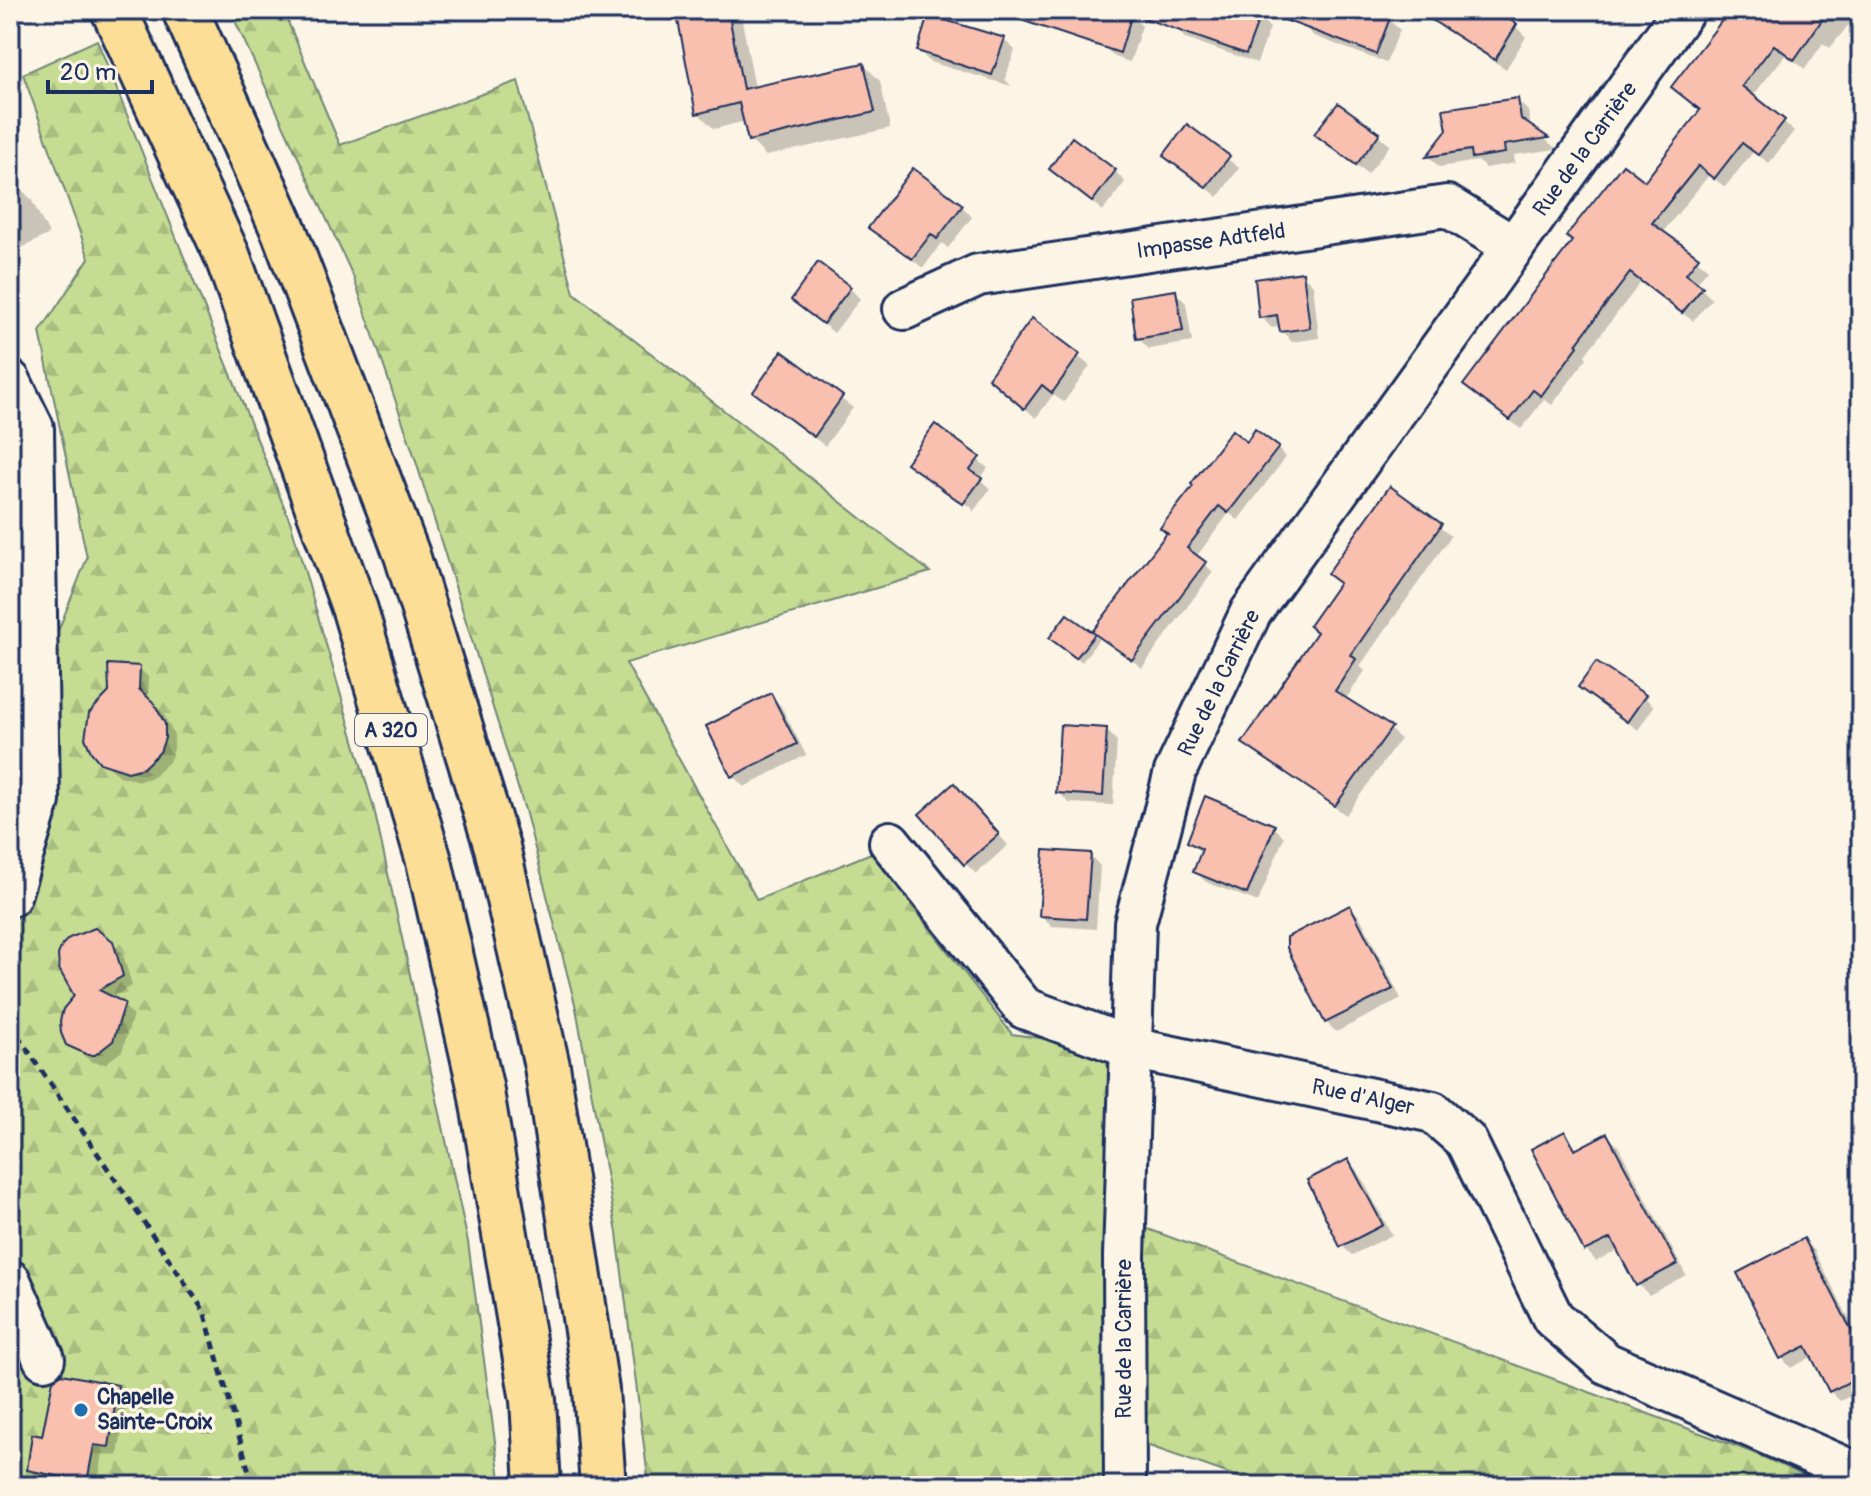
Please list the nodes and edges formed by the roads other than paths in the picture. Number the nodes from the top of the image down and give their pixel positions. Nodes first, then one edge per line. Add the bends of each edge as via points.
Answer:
1 (114, 10) edge
2 (185, 10) edge
3 (1684, 10) edge
4 (1514, 247) junction
5 (904, 309) dead end
6 (10, 381) edge
7 (890, 842) dead end
8 (10, 896) edge
9 (1131, 1048) junction
10 (10, 1281) edge
11 (44, 1359) dead end
12 (1861, 1475) edge
13 (538, 1486) edge
14 (603, 1486) edge
15 (1125, 1486) edge

1 - 13 highway, A 320 via 227,255 355,610 429,861 483,1101 533,1400
2 - 14 highway, A 320 via 284,231 407,555 497,847 547,1066 596,1390
3 - 4 street, Rue de la Carrière
4 - 5 street, Impasse Adtfeld via 1447,206 978,275
4 - 9 street, Rue de la Carrière via 1251,612 1175,772 1135,923
6 - 8 street via 33,428 39,801
7 - 9 street, Rue d'Alger via 1024,1008
9 - 12 street, Rue d'Alger via 1433,1112 1466,1141 1553,1318 1606,1363
9 - 15 street, Rue de la Carrière via 1124,1256
10 - 11 street

